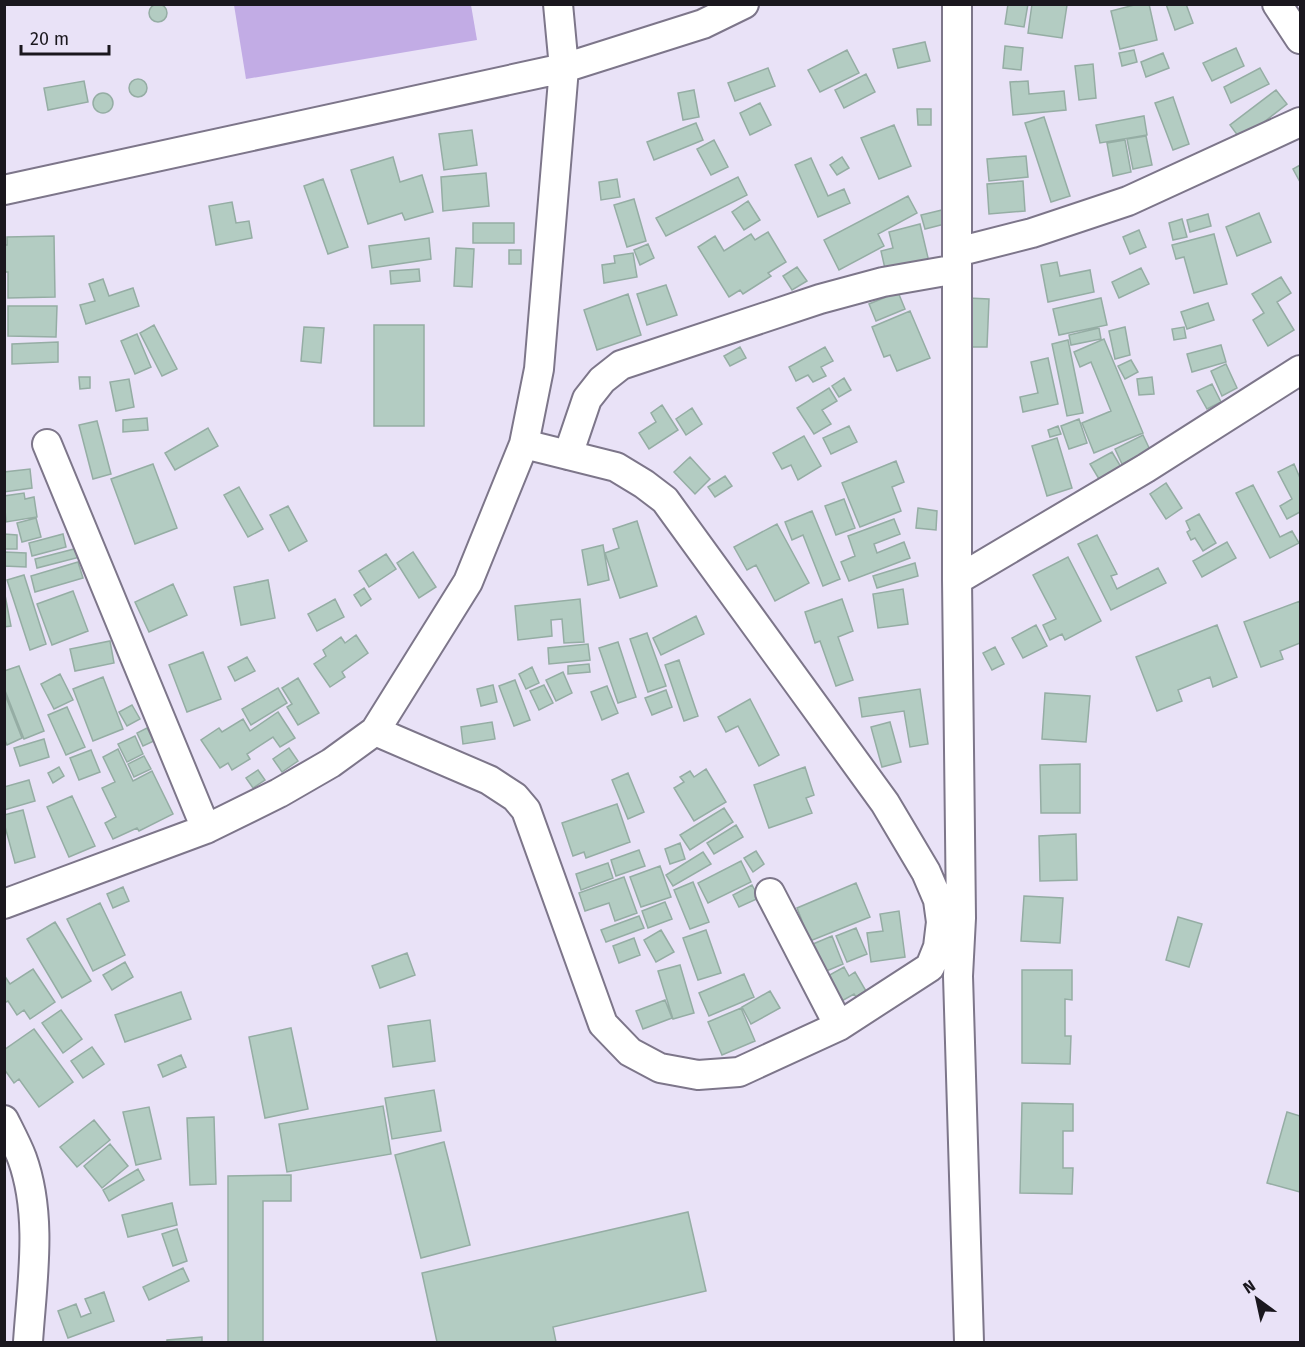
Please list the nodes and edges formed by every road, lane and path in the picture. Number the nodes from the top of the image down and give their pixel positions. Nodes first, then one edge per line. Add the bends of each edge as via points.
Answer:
1 (558, 4) edge
2 (744, 4) edge
3 (957, 4) edge
4 (1277, 4) edge
5 (1300, 39) edge
6 (564, 68) junction
7 (1300, 122) edge
8 (4, 190) edge
9 (957, 260) junction
10 (1300, 370) edge
11 (47, 444) dead end
12 (524, 444) junction
13 (568, 455) junction
14 (957, 580) junction
15 (375, 731) junction
16 (206, 829) junction
17 (770, 893) dead end
18 (4, 904) edge
19 (839, 1026) junction
20 (4, 1119) edge
21 (28, 1342) edge
22 (969, 1342) edge

1 - 6 street
2 - 6 street via 703,24
3 - 9 street
4 - 5 street
6 - 8 street
6 - 12 street via 538,369
7 - 9 street via 1128,201
9 - 13 street via 820,299 621,365 587,399
9 - 14 street
10 - 14 street via 1146,468
11 - 16 street
12 - 13 street
12 - 15 street via 468,582
13 - 19 street via 616,467 665,500 885,802 926,872 942,922 930,967
14 - 22 street via 958,976
15 - 16 street via 331,763
15 - 19 street via 489,780 515,797 526,810 603,1024 630,1052 660,1068 689,1074 739,1072
16 - 18 street
17 - 19 street
20 - 21 street via 22,1158 32,1200 35,1243

